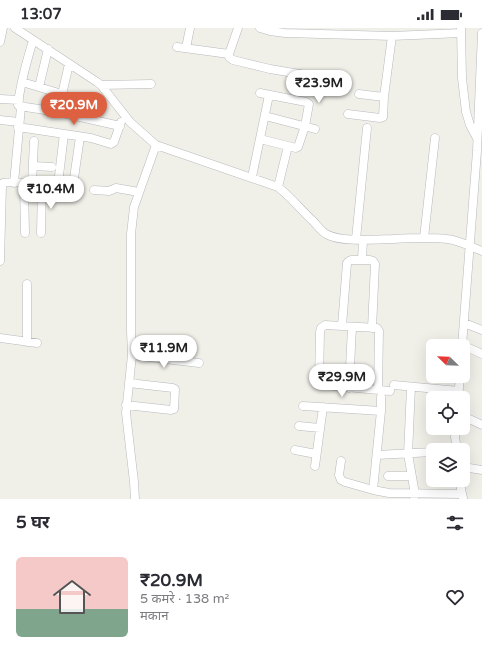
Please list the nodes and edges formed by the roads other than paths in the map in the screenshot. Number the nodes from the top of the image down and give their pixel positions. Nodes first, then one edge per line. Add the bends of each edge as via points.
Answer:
1 (3, 28) edge
2 (15, 28) edge
3 (190, 28) edge
4 (238, 28) edge
5 (262, 28) edge
6 (285, 30) edge
7 (321, 31) edge
8 (366, 31) edge
9 (461, 31) edge
10 (382, 32) edge
11 (413, 32) edge
12 (482, 33) edge
13 (392, 36) junction
14 (33, 40) junction
15 (0, 42) edge
16 (177, 47) dead end
17 (186, 48) junction
18 (48, 49) junction
19 (230, 54) junction
20 (69, 64) junction
21 (341, 81) dead end
22 (22, 82) junction
23 (150, 84) dead end
24 (101, 85) junction
25 (39, 87) junction
26 (260, 93) dead end
27 (62, 94) junction
28 (359, 94) dead end
29 (270, 95) junction
30 (384, 97) junction
31 (0, 99) edge
32 (20, 104) junction
33 (58, 112) junction
34 (348, 114) dead end
35 (124, 115) junction
36 (265, 116) junction
37 (0, 120) edge
38 (19, 124) junction
39 (120, 126) junction
40 (305, 126) junction
41 (367, 128) dead end
42 (315, 129) dead end
43 (64, 134) junction
44 (80, 137) junction
45 (435, 138) dead end
46 (260, 139) junction
47 (477, 139) junction
48 (34, 141) dead end
49 (156, 145) junction
50 (288, 146) junction
51 (479, 157) edge
52 (33, 166) junction
53 (52, 167) dead end
54 (252, 177) junction
55 (14, 183) junction
56 (28, 184) junction
57 (58, 184) dead end
58 (73, 185) dead end
59 (278, 187) junction
60 (94, 190) dead end
61 (139, 192) junction
62 (25, 232) dead end
63 (40, 233) dead end
64 (424, 238) junction
65 (359, 239) junction
66 (470, 246) junction
67 (0, 250) edge
68 (482, 251) edge
69 (362, 260) junction
70 (0, 261) edge
71 (27, 284) dead end
72 (464, 323) junction
73 (342, 326) junction
74 (352, 327) junction
75 (372, 328) junction
76 (482, 330) edge
77 (0, 338) edge
78 (463, 339) edge
79 (27, 342) junction
80 (37, 343) dead end
81 (470, 349) edge
82 (482, 354) edge
83 (132, 355) junction
84 (199, 363) dead end
85 (129, 383) junction
86 (410, 387) junction
87 (349, 388) junction
88 (434, 391) edge
89 (379, 393) junction
90 (126, 405) junction
91 (303, 406) dead end
92 (323, 407) junction
93 (381, 411) junction
94 (470, 419) edge
95 (482, 424) edge
96 (299, 426) dead end
97 (320, 428) junction
98 (295, 450) dead end
99 (426, 453) edge
100 (316, 454) junction
101 (408, 454) junction
102 (377, 456) junction
103 (341, 461) dead end
104 (315, 466) dead end
105 (470, 468) edge
106 (482, 470) edge
107 (388, 476) dead end
108 (412, 476) junction
109 (461, 487) edge
110 (373, 490) junction
111 (399, 496) edge
112 (415, 496) edge
113 (427, 496) edge
114 (463, 497) edge
115 (135, 499) edge

1 - 15 street
2 - 14 street
3 - 17 street
4 - 19 street
5 - 6 street via 270,31
6 - 7 street
7 - 8 street
8 - 10 street
9 - 11 street
9 - 47 street via 466,112
10 - 13 street
11 - 13 street
12 - 47 street
13 - 30 street
14 - 18 street
14 - 22 street
16 - 17 street
17 - 19 street
18 - 20 street
18 - 25 street
19 - 21 street via 233,60
20 - 24 street
20 - 27 street
22 - 25 street
22 - 32 street
23 - 24 street
24 - 35 street
25 - 27 street
26 - 29 street
27 - 33 street
28 - 30 street
29 - 36 street
29 - 40 street via 308,103
30 - 34 street via 382,118
31 - 32 street
32 - 33 street
32 - 38 street
33 - 39 street
35 - 39 street
35 - 49 street
36 - 40 street
36 - 46 street
37 - 38 street
38 - 43 street
38 - 55 street
39 - 44 street via 111,144
40 - 42 street
40 - 50 street via 298,147
41 - 65 street
43 - 44 street
43 - 57 street
44 - 58 street
45 - 64 street
46 - 50 street
46 - 54 street
47 - 51 street
48 - 52 street
49 - 54 street
49 - 61 street
50 - 59 street
51 - 66 street
52 - 53 street
52 - 56 street
54 - 59 street
55 - 56 street
55 - 67 street via 4,182 2,186
56 - 62 street
56 - 63 street via 42,186
59 - 65 street via 324,232 336,237
60 - 61 street via 109,191 116,188
61 - 83 street via 134,207 131,234
64 - 65 street
64 - 66 street via 448,239
65 - 69 street
66 - 68 street
66 - 72 street
67 - 70 street
69 - 73 street via 347,263
69 - 75 street via 373,261 375,264
71 - 79 street
72 - 76 street
72 - 78 street
73 - 74 street
73 - 87 street via 325,325 321,328 319,381 322,385
74 - 75 street
74 - 87 street
75 - 89 street via 380,331
77 - 79 street
79 - 80 street
81 - 82 street
83 - 84 street
83 - 85 street
85 - 90 street
85 - 90 street via 175,389 174,408 171,410
86 - 88 street
86 - 89 street via 392,388
86 - 101 street
87 - 89 street
89 - 93 street
90 - 115 street
91 - 92 street
92 - 93 street
92 - 97 street
93 - 102 street
94 - 95 street
96 - 97 street
97 - 100 street
98 - 100 street
99 - 101 street
100 - 104 street
101 - 102 street
101 - 108 street
102 - 110 street
103 - 110 street via 341,480
105 - 106 street
107 - 108 street
108 - 112 street
109 - 114 street
110 - 111 street
111 - 112 street
112 - 113 street
113 - 114 street

